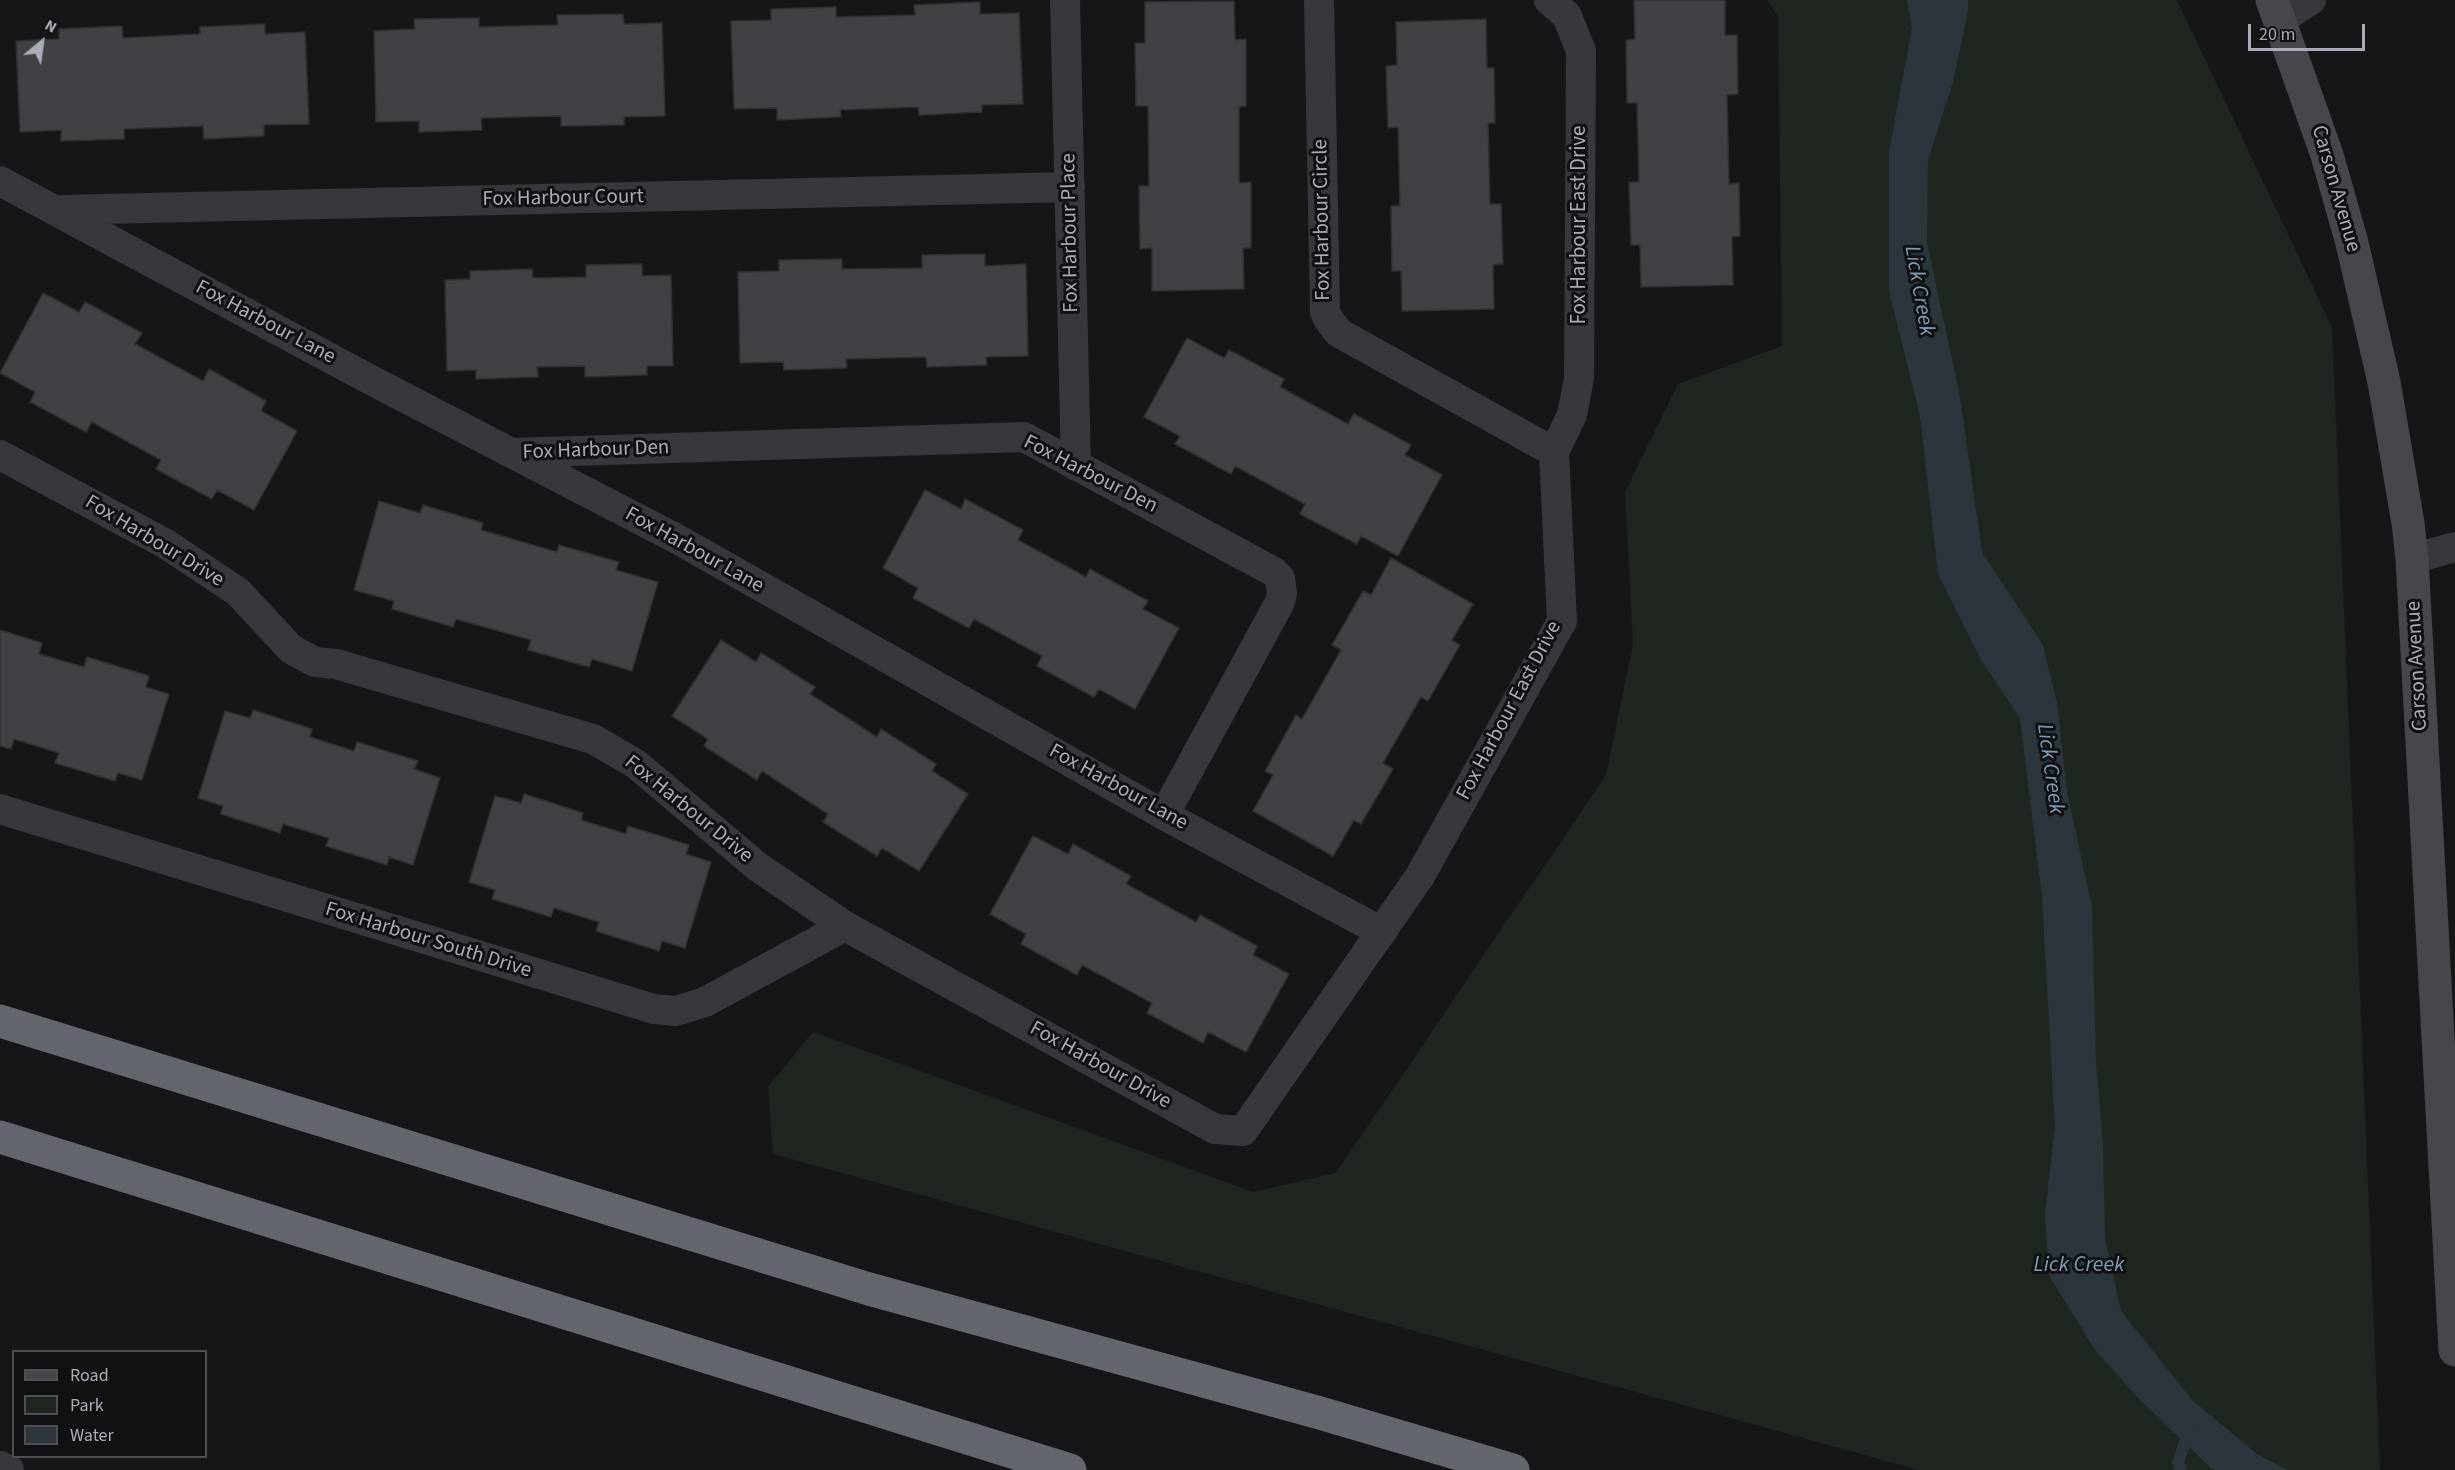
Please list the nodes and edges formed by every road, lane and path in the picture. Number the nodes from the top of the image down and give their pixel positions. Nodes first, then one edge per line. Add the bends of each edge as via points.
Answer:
1 (1065, 0) edge
2 (1319, 0) edge
3 (2311, 0) edge
4 (1558, 8) edge
5 (2276, 10) edge
6 (0, 181) edge
7 (1070, 187) junction
8 (56, 211) junction
9 (1554, 452) junction
10 (509, 453) junction
11 (0, 454) edge
12 (1076, 466) junction
13 (2455, 547) edge
14 (2412, 559) junction
15 (0, 809) edge
16 (1164, 814) junction
17 (845, 926) junction
18 (1382, 932) junction
19 (0, 1021) edge
20 (1243, 1131) joint
21 (0, 1137) edge
22 (2455, 1350) edge
23 (0, 1466) edge
24 (9, 1470) edge
25 (1070, 1470) edge
26 (1513, 1470) edge

1 - 7 street, Fox Harbour Place
2 - 9 street, Fox Harbour Circle via 1325,312 1329,320 1339,333
3 - 5 street
4 - 9 street, Fox Harbour East Drive via 1581,51 1580,362 1572,415
5 - 14 main road, Carson Avenue via 2327,155 2352,243 2384,382
6 - 8 street, Fox Harbour Lane
7 - 8 street, Fox Harbour Court
7 - 12 street, Fox Harbour Place
8 - 10 street, Fox Harbour Lane
9 - 18 street, Fox Harbour East Drive via 1562,621 1420,876
10 - 12 street, Fox Harbour Den via 1024,437
10 - 16 street, Fox Harbour Lane via 679,540
11 - 17 street, Fox Harbour Drive via 166,544 238,592 291,649 315,662 336,664 593,739 636,764 758,867
12 - 16 street, Fox Harbour Den via 1280,578 1280,602
13 - 14 street
14 - 22 main road, Carson Avenue
15 - 17 street, Fox Harbour South Drive via 654,1009 676,1011 705,1002
16 - 18 street, Fox Harbour Lane
17 - 20 street, Fox Harbour Drive via 1215,1129
18 - 20 street, Fox Harbour East Drive
19 - 26 highway via 869,1289
21 - 25 highway
23 - 24 street

